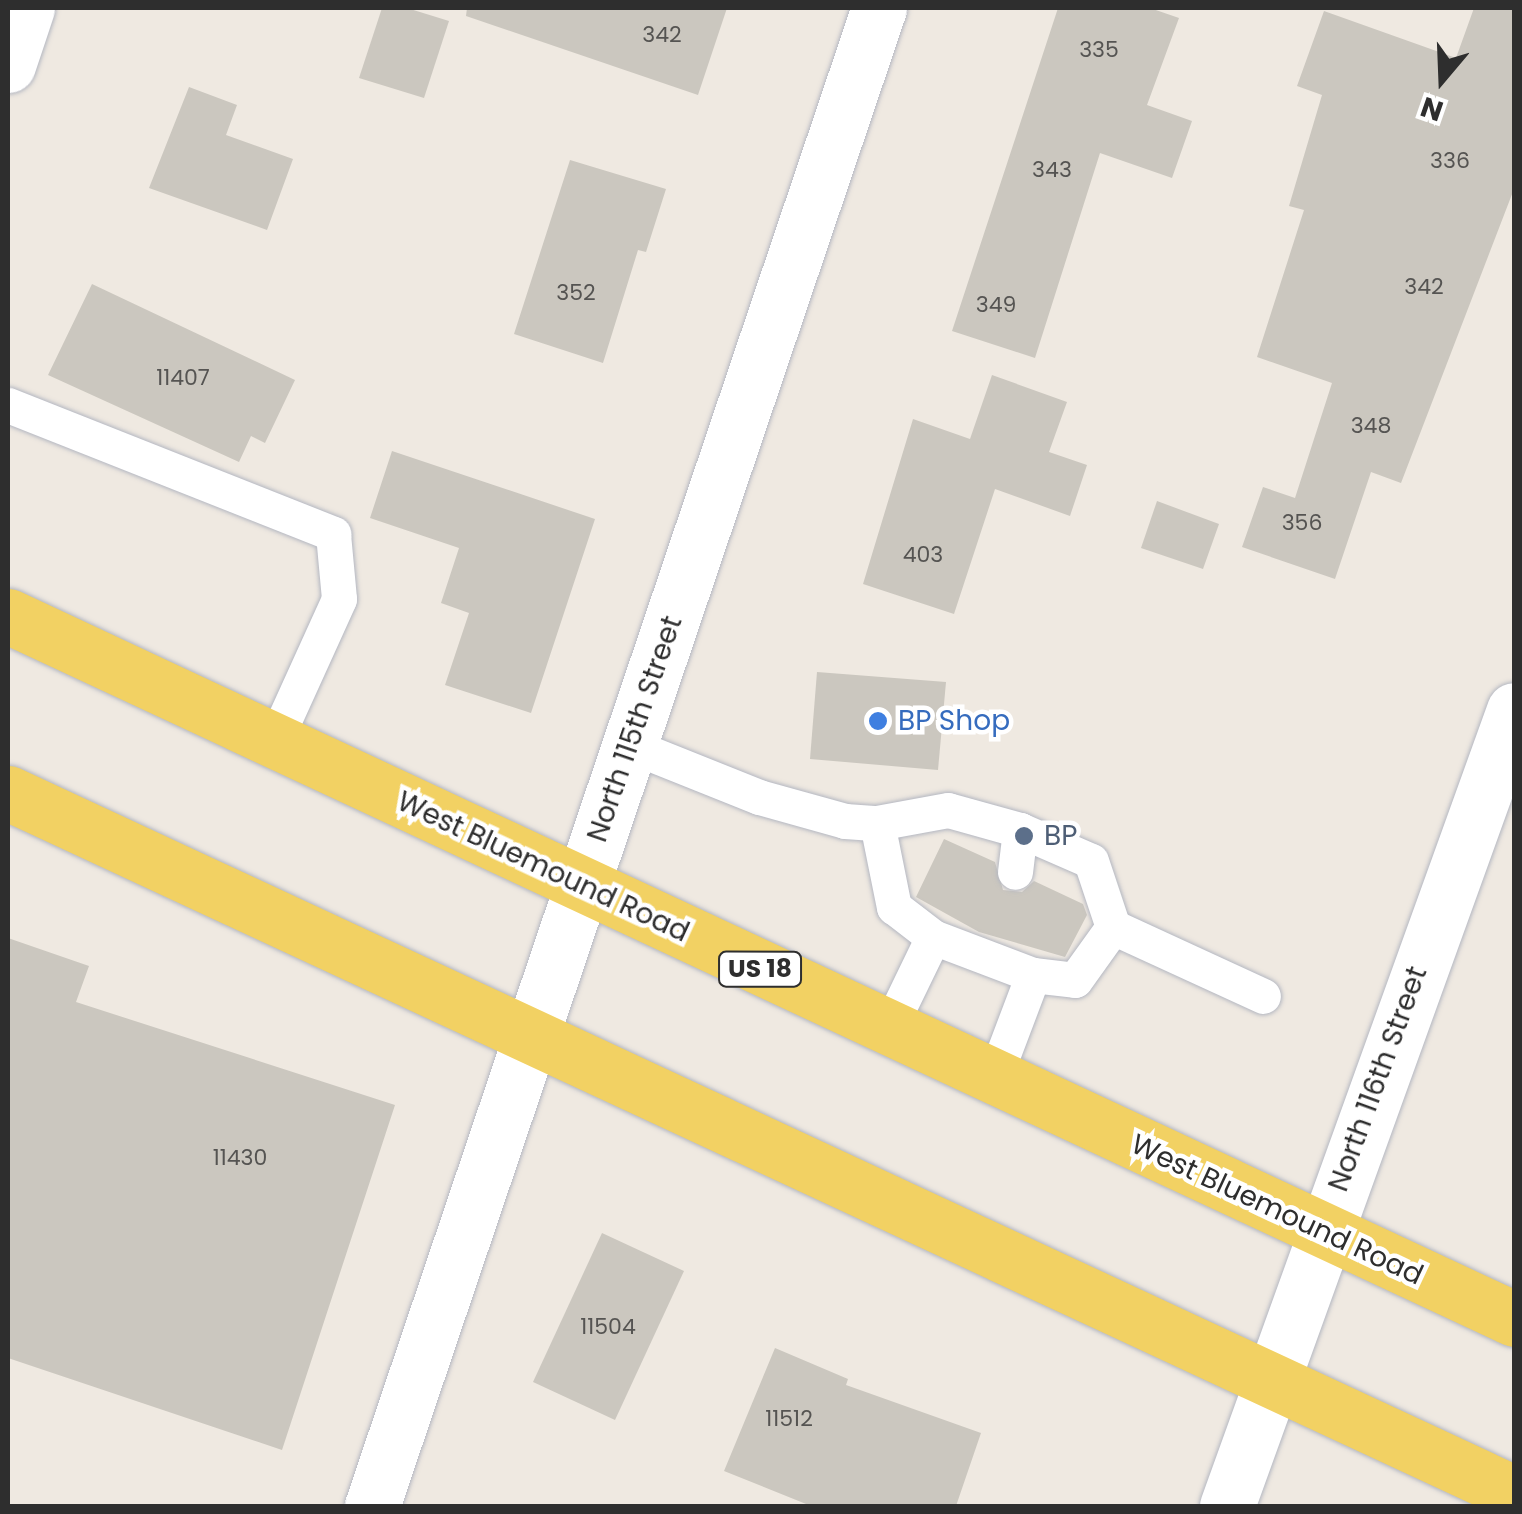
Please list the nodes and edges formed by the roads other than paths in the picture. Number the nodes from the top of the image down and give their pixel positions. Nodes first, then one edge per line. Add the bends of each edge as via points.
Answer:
1 (27, 8) edge
2 (879, 8) edge
3 (8, 65) edge
4 (8, 405) edge
5 (8, 616) edge
6 (274, 742) junction
7 (629, 745) junction
8 (1506, 762) edge
9 (8, 793) edge
10 (877, 824) junction
11 (1020, 830) junction
12 (1015, 872) dead end
13 (582, 885) junction
14 (1113, 927) junction
15 (933, 937) junction
16 (1014, 961) junction
17 (1263, 996) dead end
18 (888, 1030) junction
19 (528, 1034) junction
20 (994, 1078) junction
21 (1321, 1232) junction
22 (1514, 1319) edge
23 (1270, 1380) junction
24 (1514, 1494) edge
25 (372, 1506) edge
26 (1227, 1506) edge

1 - 3 street
2 - 7 street, North 115th Street
4 - 6 lane via 333,534 339,599
5 - 6 main road, West Bluemound Road / US 18
6 - 13 main road, West Bluemound Road / US 18
7 - 10 lane via 759,797
7 - 13 street, North 115th Street
8 - 21 street, North 116th Street
9 - 19 main road
10 - 11 lane via 948,810
10 - 15 lane via 894,907
11 - 12 lane
11 - 14 lane via 1091,862
13 - 18 main road, West Bluemound Road / US 18
13 - 19 street, North 115th Street
14 - 16 lane via 1075,980
14 - 17 lane
15 - 16 lane
15 - 18 lane
16 - 20 lane
18 - 20 main road, West Bluemound Road / US 18
19 - 23 main road
19 - 25 street, North 115th Street
20 - 21 main road, West Bluemound Road / US 18
21 - 22 main road, West Bluemound Road / US 18
21 - 23 street, North 116th Street
23 - 24 main road
23 - 26 street, North 116th Street

